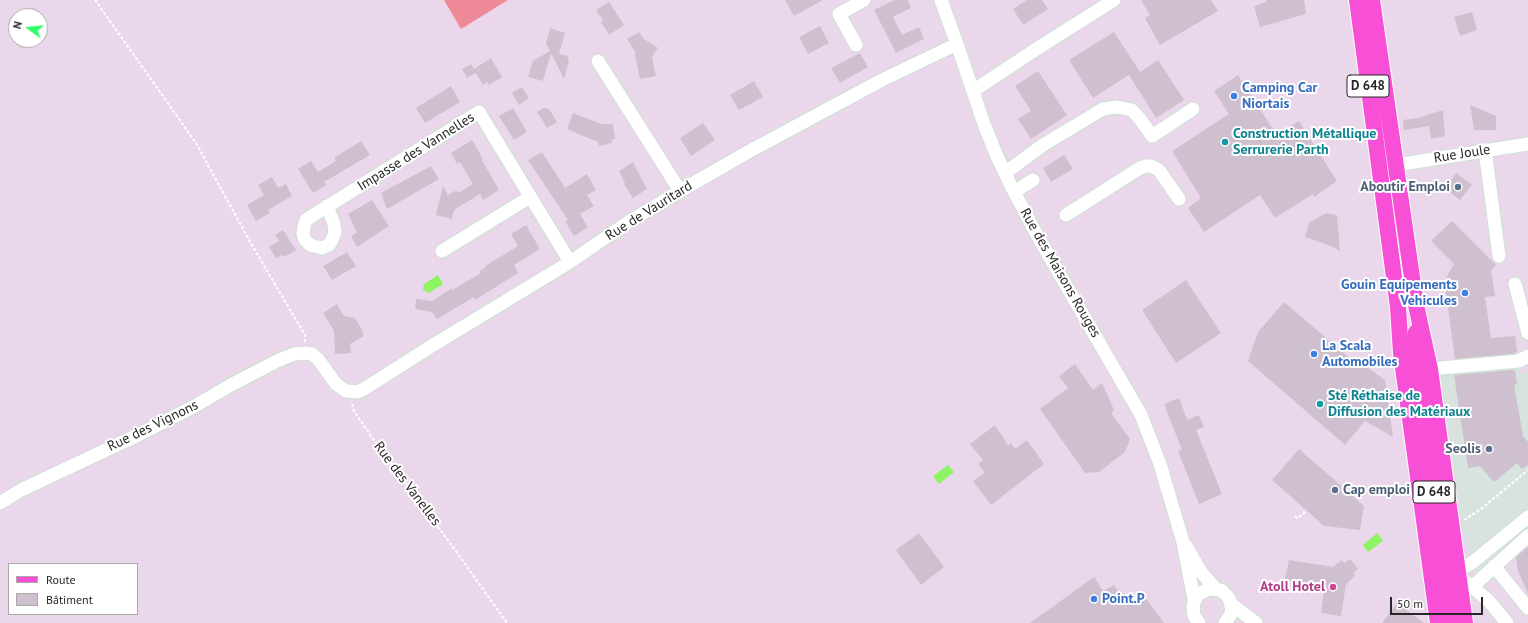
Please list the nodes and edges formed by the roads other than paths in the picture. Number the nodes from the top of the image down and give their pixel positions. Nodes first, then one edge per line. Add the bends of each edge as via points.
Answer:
1 (864, 0) edge
2 (941, 0) edge
3 (1114, 0) edge
4 (1360, 0) edge
5 (957, 44) junction
6 (856, 45) dead end
7 (598, 61) dead end
8 (973, 91) junction
9 (1193, 109) dead end
10 (1528, 144) edge
11 (1485, 150) junction
12 (1396, 164) junction
13 (1005, 173) junction
14 (1033, 180) dead end
15 (680, 191) junction
16 (1014, 192) junction
17 (530, 197) junction
18 (1179, 199) dead end
19 (327, 206) dead end
20 (1066, 215) dead end
21 (442, 251) dead end
22 (1499, 256) dead end
23 (570, 262) junction
24 (1515, 284) dead end
25 (1416, 305) junction
26 (1398, 307) junction
27 (1528, 333) edge
28 (306, 353) joint
29 (1528, 356) edge
30 (1415, 361) junction
31 (1430, 369) junction
32 (0, 503) edge
33 (1528, 517) edge
34 (1528, 536) edge
35 (1183, 542) junction
36 (1494, 566) junction
37 (1464, 578) junction
38 (1216, 589) junction
39 (1194, 599) junction
40 (1231, 604) junction
41 (1528, 608) edge
42 (1198, 622) edge
43 (1225, 623) edge
44 (1256, 623) edge
45 (1438, 623) edge
46 (1452, 623) edge
47 (1465, 623) edge
48 (1507, 623) edge

1 - 6 street via 839,14
2 - 5 street, Rue des Maisons Rouges
3 - 8 street
4 - 12 main road, D 648
4 - 26 main road, D 648
5 - 8 street, Rue des Maisons Rouges
5 - 15 street, Rue de Vauritard via 882,80
7 - 15 street
8 - 13 street, Rue des Maisons Rouges
9 - 13 street via 1152,136 1132,110 1117,107 1103,109 1043,145
10 - 11 street, Rue Joule
11 - 12 street, Rue Joule
11 - 22 street
12 - 25 main road, D 648
13 - 16 street, Rue des Maisons Rouges
14 - 16 street
15 - 23 street, Rue de Vauritard
16 - 35 street, Rue des Maisons Rouges via 1140,415 1160,464
17 - 19 street, Impasse des Vannelles via 479,112
17 - 21 street
17 - 23 street, Impasse des Vannelles
18 - 20 street via 1159,170 1146,166
23 - 28 street, Rue de Vauritard via 364,389 350,392 341,389 318,358
24 - 27 street
25 - 30 main road, D 648
25 - 31 main road
26 - 30 main road, D 648
26 - 45 main road via 1401,353
28 - 32 street, Rue des Vignons via 294,354 277,361 195,406 20,490
29 - 31 street via 1520,361
30 - 46 main road, D 648
31 - 37 main road via 1452,522
33 - 37 street via 1473,562
34 - 36 street
35 - 38 street, Rue des Maisons Rouges via 1201,572
35 - 39 street, Rue des Maisons Rouges
36 - 37 street
36 - 41 street
37 - 47 main road
37 - 48 street via 1488,600
38 - 39 street via 1203,590
38 - 40 street, Rue des Maisons Rouges via 1226,594
39 - 42 street, Rue des Maisons Rouges via 1192,611
40 - 43 street via 1230,616
40 - 44 street

